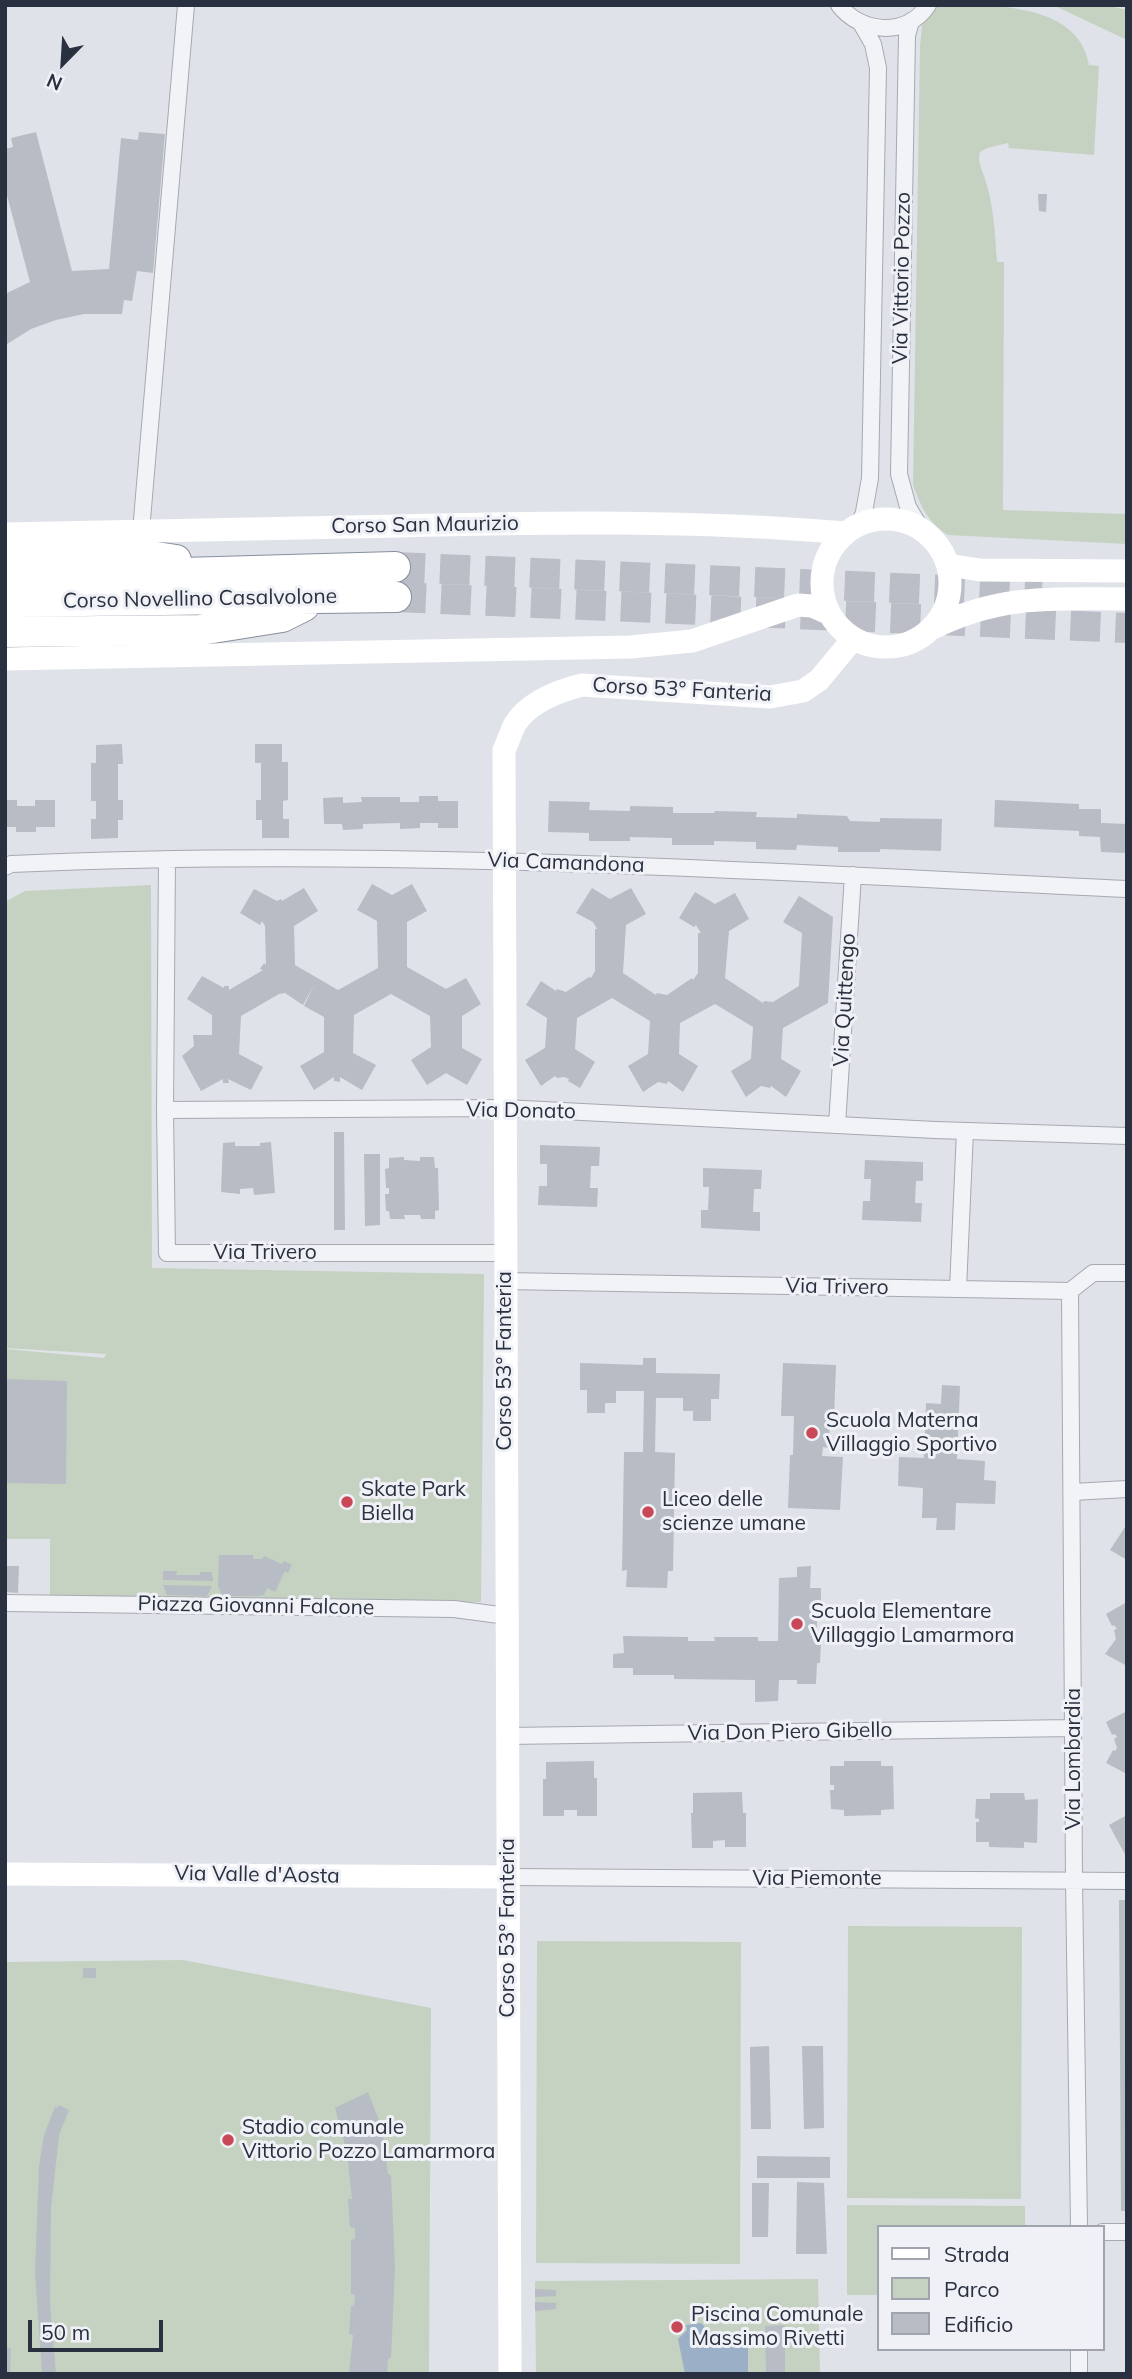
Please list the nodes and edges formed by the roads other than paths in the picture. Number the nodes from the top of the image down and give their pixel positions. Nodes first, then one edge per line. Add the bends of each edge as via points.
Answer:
1 (186, 5) edge
2 (839, 5) edge
3 (928, 5) edge
4 (911, 21) junction
5 (862, 24) junction
6 (852, 529) junction
7 (921, 529) junction
8 (141, 531) junction
9 (5, 534) edge
10 (5, 556) edge
11 (948, 565) junction
12 (395, 567) tunnel mouth
13 (253, 572) junction
14 (1127, 572) edge
15 (5, 578) edge
16 (396, 597) tunnel mouth
17 (320, 598) junction
18 (1127, 599) edge
19 (5, 602) edge
20 (828, 612) junction
21 (933, 628) junction
22 (5, 632) edge
23 (853, 639) junction
24 (5, 659) edge
25 (167, 859) junction
26 (503, 861) junction
27 (5, 867) edge
28 (853, 875) junction
29 (1127, 889) edge
30 (504, 1108) junction
31 (166, 1110) junction
32 (837, 1125) junction
33 (965, 1131) junction
34 (1127, 1136) edge
35 (505, 1253) junction
36 (1127, 1273) edge
37 (505, 1281) junction
38 (958, 1289) junction
39 (1070, 1291) junction
40 (1127, 1489) edge
41 (1073, 1492) junction
42 (5, 1603) edge
43 (507, 1616) junction
44 (1074, 1728) junction
45 (507, 1736) junction
46 (5, 1874) edge
47 (508, 1877) junction
48 (1074, 1880) junction
49 (1127, 1881) edge
50 (1079, 2225) edge
51 (1104, 2232) edge
52 (1127, 2232) edge
53 (1079, 2351) edge
54 (510, 2374) edge
55 (1079, 2374) edge

1 - 8 street
2 - 5 street
3 - 4 street
4 - 5 street via 887,28
4 - 7 street, Via Vittorio Pozzo via 906,62 899,474 908,507
5 - 6 street, Via Vittorio Pozzo via 873,44 878,68 870,478
6 - 7 street via 891,519
6 - 8 street, Corso San Maurizio via 504,523
6 - 20 street via 833,546 825,562 822,596
7 - 11 street via 933,539
8 - 9 street, Corso San Maurizio
10 - 13 highway via 138,554
11 - 14 street via 981,570
11 - 21 street via 949,598
12 - 13 highway, Corso Novellino Casalvolone
13 - 15 highway, Corso Novellino Casalvolone
16 - 17 highway, Corso Novellino Casalvolone
17 - 19 highway, Corso Novellino Casalvolone
17 - 22 highway via 282,617 200,630
18 - 21 street via 1009,601 958,615
20 - 23 street via 838,628
20 - 24 street via 798,605 692,641 631,647
21 - 23 street via 904,646 869,646
23 - 26 street, Corso 53° Fanteria via 819,680 803,691 770,697 582,685 556,692 534,705 516,722 504,750
25 - 26 street, Via Camandona
25 - 27 street, Via Camandona
25 - 31 street
26 - 28 street, Via Camandona
26 - 30 street, Corso 53° Fanteria
28 - 29 street, Via Camandona
28 - 32 street, Via Quittengo
30 - 31 street, Via Donato
30 - 32 street, Via Donato
30 - 35 street, Corso 53° Fanteria
31 - 35 street, Via Trivero via 167,1253
32 - 33 street, Via Donato
33 - 34 street, Via Donato
33 - 38 street
35 - 37 street, Corso 53° Fanteria
36 - 39 street via 1093,1273
37 - 38 street, Via Trivero
37 - 43 street, Corso 53° Fanteria
38 - 39 street
39 - 41 street, Via Lombardia
40 - 41 street
41 - 44 street, Via Lombardia
42 - 43 street, Piazza Giovanni Falcone via 454,1609
43 - 45 street, Corso 53° Fanteria
44 - 45 street, Via Don Piero Gibello
44 - 48 street, Via Lombardia
45 - 47 street, Corso 53° Fanteria
46 - 47 street, Via Valle d'Aosta
47 - 48 street, Via Piemonte
47 - 54 street, Corso 53° Fanteria
48 - 49 street, Via Piemonte
48 - 50 street, Via Lombardia
51 - 52 street
53 - 55 street

